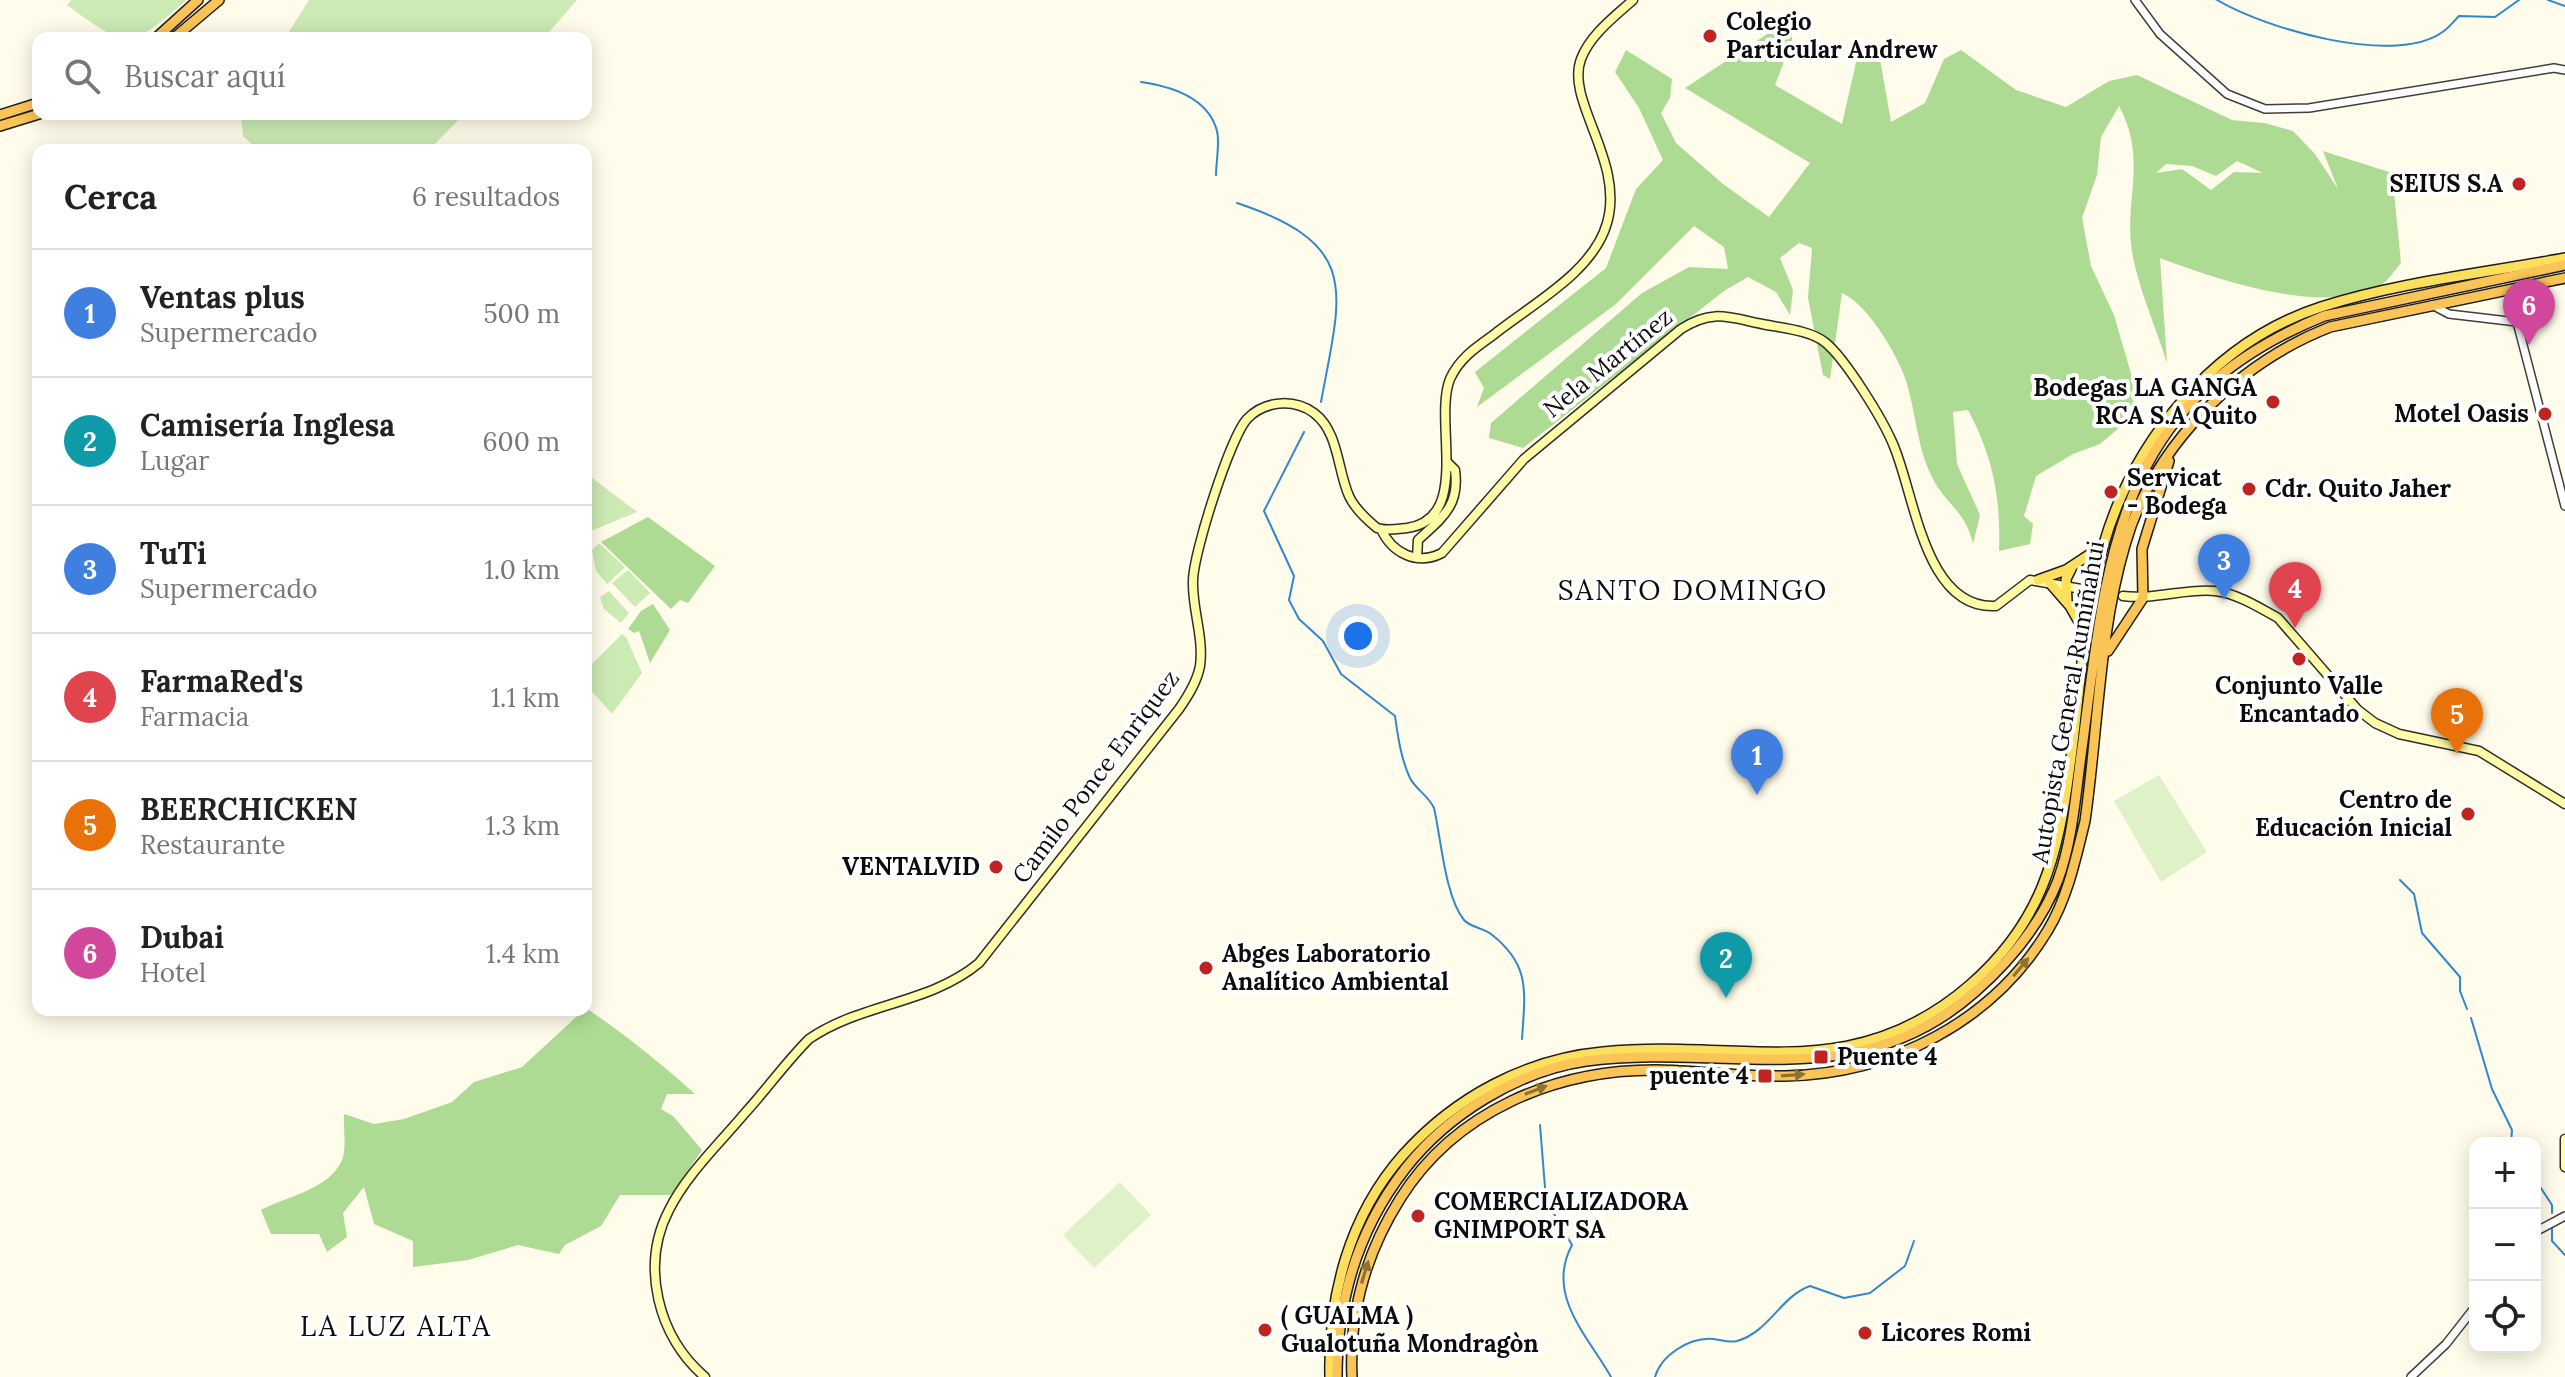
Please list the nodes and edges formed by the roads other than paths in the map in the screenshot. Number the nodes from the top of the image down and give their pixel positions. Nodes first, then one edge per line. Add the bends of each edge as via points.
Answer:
1 (198, 0) edge
2 (219, 0) edge
3 (1633, 0) edge
4 (2135, 0) edge
5 (163, 32) edge
6 (181, 32) edge
7 (2565, 70) edge
8 (32, 105) edge
9 (0, 115) edge
10 (32, 116) edge
11 (0, 126) edge
12 (2565, 258) edge
13 (2565, 265) edge
14 (2565, 278) edge
15 (2432, 305) junction
16 (2172, 451) junction
17 (1447, 462) junction
18 (2565, 506) edge
19 (1381, 529) junction
20 (2104, 545) junction
21 (1417, 558) junction
22 (2075, 564) junction
23 (2038, 580) junction
24 (2049, 582) junction
25 (2068, 587) junction
26 (2087, 590) dead end
27 (2123, 596) dead end
28 (2143, 598) junction
29 (2070, 606) junction
30 (2087, 636) junction
31 (2106, 654) junction
32 (2565, 804) edge
33 (2565, 1139) edge
34 (2565, 1167) edge
35 (2565, 1216) edge
36 (2541, 1229) edge
37 (2469, 1315) edge
38 (705, 1377) edge
39 (1330, 1377) edge
40 (1337, 1377) edge
41 (1352, 1377) edge
42 (2411, 1377) edge

1 - 5 highway
2 - 6 highway
3 - 17 main road via 1596,35 1578,72 1611,176 1604,232 1580,266 1459,363 1443,408
4 - 7 street via 2160,34 2227,94 2265,109 2309,108
8 - 9 highway
10 - 11 highway
12 - 20 main road via 2351,299 2317,308 2259,337 2219,366 2175,409 2136,467
13 - 40 highway, Autopista General Rumiñahui via 2324,316 2289,330 2219,379 2156,450 2122,519 2103,590 2069,843 2050,899 2026,939 1975,992 1938,1020 1869,1050 1798,1061 1582,1062 1520,1081 1476,1105 1416,1154 1377,1208 1361,1241 1339,1315
14 - 15 highway, Autopista General Rumiñahui
15 - 16 highway, Autopista General Rumiñahui via 2304,337 2217,399
15 - 18 street via 2449,314 2517,322
16 - 28 highway via 2142,549
16 - 31 highway, Autopista General Rumiñahui via 2145,492 2125,542
17 - 19 main road via 1445,495 1435,512 1415,526
17 - 21 main road via 1455,470 1454,502 1418,540
19 - 21 main road via 1395,550
19 - 38 main road, Camilo Ponce Enrìquez via 1355,506 1329,431 1313,412 1280,403 1246,420 1198,549 1193,582 1200,665 1179,709 979,963 957,980 837,1023 809,1039 669,1210 655,1263 657,1295 675,1345
20 - 22 main road
20 - 30 main road
21 - 23 main road, Nela Martínez via 1442,553 1524,459 1561,426 1681,329 1714,315 1826,343 1885,426 1929,553 1955,594 1970,603 1996,606 2018,586
22 - 23 main road
22 - 25 main road via 2066,576
23 - 24 main road
24 - 25 main road
24 - 29 main road
25 - 26 main road
25 - 29 main road
27 - 28 main road
28 - 31 highway
28 - 32 main road via 2215,591 2261,609 2278,618 2375,723 2399,734 2479,751
29 - 30 main road
30 - 39 main road via 2064,812 2050,869 2031,915 2001,956 1919,1023 1851,1047 1786,1055 1605,1052 1547,1062 1481,1090 1411,1147 1366,1210 1338,1281
41 -> 31 highway, Autopista General Rumiñahui via 1359,1290 1382,1227 1427,1158 1488,1112 1546,1086 1608,1073 1836,1072 1915,1049 1998,993 2049,929 2076,856
33 - 34 main road
35 - 36 street
37 - 42 street

